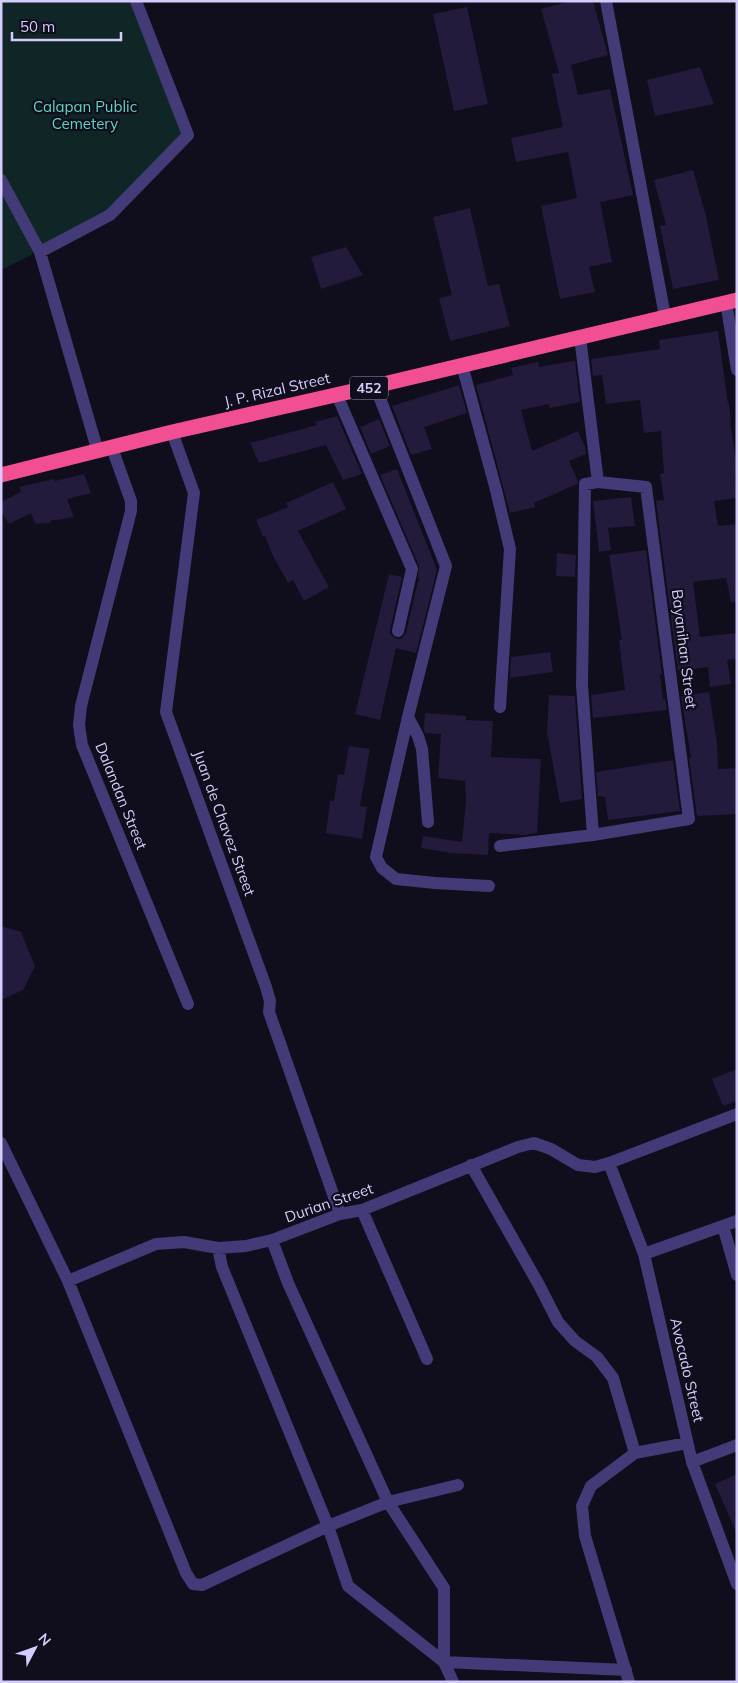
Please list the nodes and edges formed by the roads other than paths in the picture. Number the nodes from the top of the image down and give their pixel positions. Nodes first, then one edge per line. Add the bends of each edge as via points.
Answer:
1 (136, 1) edge
2 (606, 1) edge
3 (1, 180) edge
4 (40, 252) junction
5 (732, 301) edge
6 (665, 316) junction
7 (580, 337) junction
8 (462, 365) junction
9 (737, 370) edge
10 (375, 386) junction
11 (337, 395) junction
12 (172, 432) junction
13 (105, 450) junction
14 (1, 474) edge
15 (598, 482) junction
16 (398, 630) dead end
17 (500, 707) dead end
18 (408, 717) junction
19 (428, 822) dead end
20 (593, 835) junction
21 (500, 846) dead end
22 (489, 886) dead end
23 (188, 1004) dead end
24 (737, 1114) edge
25 (1, 1143) edge
26 (609, 1163) junction
27 (471, 1165) junction
28 (362, 1210) junction
29 (340, 1214) junction
30 (737, 1221) edge
31 (723, 1226) junction
32 (272, 1240) junction
33 (218, 1248) junction
34 (644, 1254) junction
35 (737, 1274) edge
36 (68, 1280) junction
37 (427, 1359) dead end
38 (687, 1443) junction
39 (737, 1445) edge
40 (635, 1453) junction
41 (692, 1462) junction
42 (458, 1485) dead end
43 (388, 1502) junction
44 (328, 1526) junction
45 (737, 1584) edge
46 (444, 1662) junction
47 (628, 1676) edge
48 (453, 1682) edge

1 - 4 street via 188,136 110,215
2 - 6 street
3 - 4 street, Dalandan Street
4 - 13 street, Dalandan Street
5 - 6 highway, J. P. Rizal Street / 452
5 - 9 street
6 - 7 highway, J. P. Rizal Street / 452
7 - 8 highway, J. P. Rizal Street / 452
7 - 15 street
8 - 10 highway, J. P. Rizal Street / 452
8 - 17 street via 510,549
10 - 11 highway, J. P. Rizal Street / 452
10 - 18 street via 446,566
11 - 12 highway, J. P. Rizal Street / 452
11 - 16 street via 412,569
12 - 13 highway, J. P. Rizal Street / 452
12 - 29 street, Juan de Chavez Street via 194,493 166,712 266,987 269,1012
13 - 14 highway, J. P. Rizal Street / 452
13 - 23 street, Dalandan Street via 131,502 131,511 81,706 79,726 82,745
15 - 20 street via 585,484 582,656
15 - 20 street, Bayanihan Street via 646,487 689,819
18 - 19 street via 422,749
18 - 22 street via 376,857 382,868 396,879
20 - 21 street, Bayanihan Street
24 - 26 street, Durian Street
25 - 36 street
26 - 27 street, Durian Street via 595,1167 578,1165 534,1143
26 - 34 street, Avocado Street
27 - 28 street, Durian Street
27 - 40 street via 558,1322 575,1341 597,1356 613,1378
28 - 29 street, Durian Street
28 - 37 street
29 - 32 street, Durian Street
30 - 31 street
31 - 34 street
31 - 35 street
32 - 33 street, Durian Street
32 - 43 street via 288,1283
33 - 36 street, Durian Street via 184,1242 156,1244
33 - 44 street via 222,1267
34 - 38 street, Avocado Street
36 - 44 street via 193,1584 202,1584
38 - 40 street
38 - 41 street, Avocado Street
39 - 41 street
40 - 47 street via 591,1486 582,1506 585,1536
41 - 45 street, Avocado Street
42 - 43 street
43 - 44 street
43 - 46 street via 444,1588
44 - 46 street via 348,1586
46 - 47 street
46 - 48 street

